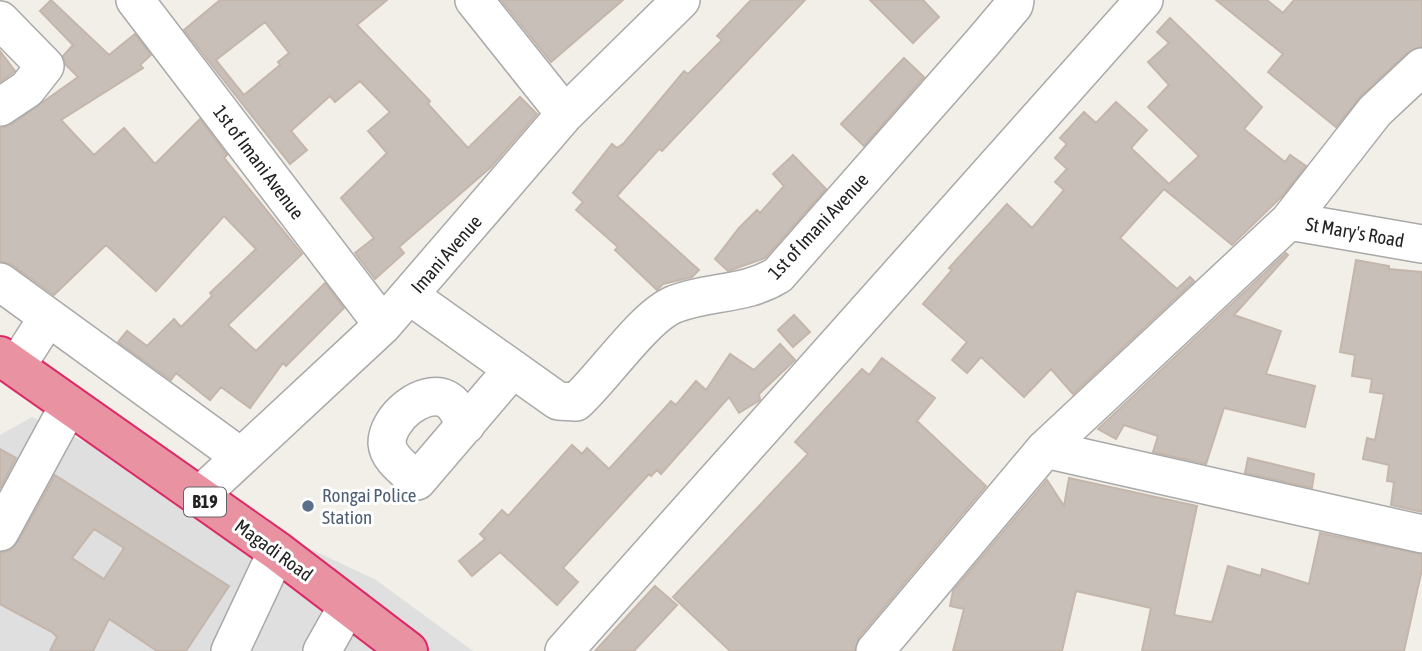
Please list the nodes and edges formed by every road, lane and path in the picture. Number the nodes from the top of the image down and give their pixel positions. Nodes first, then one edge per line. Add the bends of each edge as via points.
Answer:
1 (135, 0) edge
2 (474, 0) edge
3 (681, 0) edge
4 (1015, 0) edge
5 (1144, 0) edge
6 (0, 20) edge
7 (1422, 68) edge
8 (0, 107) edge
9 (565, 114) junction
10 (1289, 220) junction
11 (1422, 244) edge
12 (0, 282) edge
13 (410, 296) junction
14 (48, 317) junction
15 (383, 325) junction
16 (8, 362) edge
17 (511, 371) junction
18 (69, 405) junction
19 (466, 425) dead end
20 (1045, 449) junction
21 (241, 457) junction
22 (198, 497) junction
23 (0, 532) edge
24 (1422, 534) edge
25 (277, 551) junction
26 (348, 605) junction
27 (890, 648) edge
28 (230, 651) edge
29 (322, 651) edge
30 (408, 651) edge
31 (564, 651) edge

1 - 15 street, 1st of Imani Avenue
2 - 9 street
3 - 9 street, Imani Avenue
4 - 17 street, 1st of Imani Avenue via 778,275 760,287 674,304 656,316 576,402 558,401
5 - 31 street
6 - 8 street via 45,66 27,89
7 - 10 street via 1375,111
9 - 13 street, Imani Avenue
10 - 11 street, St Mary's Road
10 - 20 street
12 - 14 street
13 - 15 street, Imani Avenue
13 - 17 street, 1st of Imani Avenue
14 - 16 street
14 - 21 street
15 - 21 street, Imani Avenue
16 - 18 highway, Magadi Road / B19
17 - 19 street
18 - 22 highway, Magadi Road / B19
18 - 23 street
20 - 24 street
20 - 27 street
21 - 22 street, Imani Avenue
22 - 25 highway, Magadi Road / B19
25 - 26 highway, Magadi Road / B19
25 - 28 street
26 - 29 street
26 - 30 highway, Magadi Road / B19

